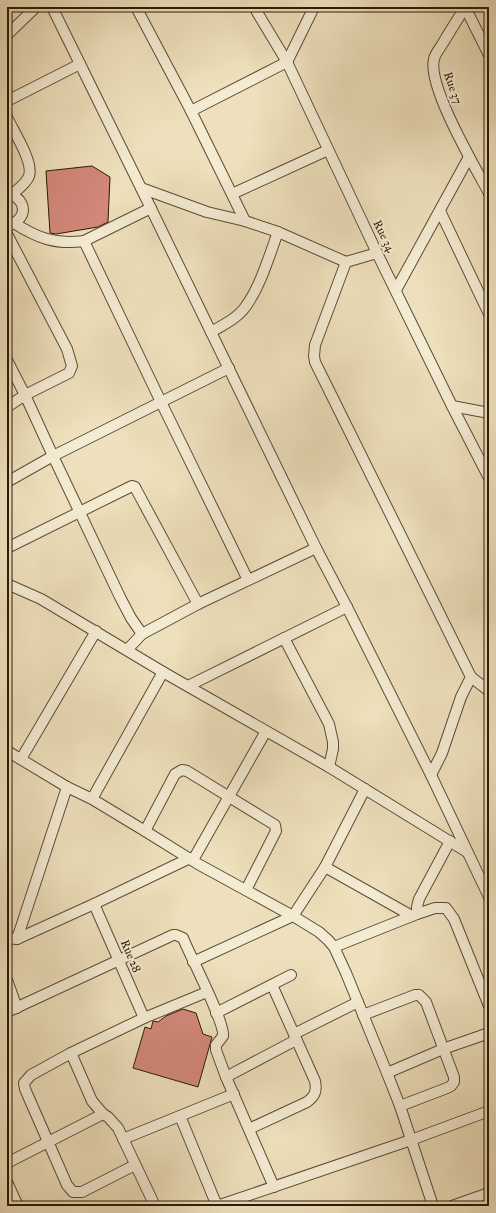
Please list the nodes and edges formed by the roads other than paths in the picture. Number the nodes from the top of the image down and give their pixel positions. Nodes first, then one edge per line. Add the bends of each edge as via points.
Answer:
1 (36, 7) edge
2 (52, 7) edge
3 (136, 7) edge
4 (254, 7) edge
5 (314, 7) edge
6 (465, 7) edge
7 (7, 35) edge
8 (489, 55) edge
9 (287, 62) junction
10 (80, 64) junction
11 (7, 101) edge
12 (191, 111) junction
13 (7, 117) edge
14 (328, 150) junction
15 (470, 157) junction
16 (142, 188) junction
17 (489, 193) edge
18 (9, 194) edge
19 (232, 194) junction
20 (151, 208) junction
21 (440, 211) junction
22 (245, 221) junction
23 (11, 225) edge
24 (278, 232) junction
25 (7, 234) edge
26 (84, 241) junction
27 (377, 253) junction
28 (346, 262) junction
29 (396, 290) junction
30 (489, 314) edge
31 (211, 332) junction
32 (7, 360) edge
33 (229, 368) junction
34 (25, 395) junction
35 (161, 402) junction
36 (452, 406) junction
37 (7, 407) edge
38 (489, 413) edge
39 (53, 456) junction
40 (489, 478) edge
41 (7, 482) edge
42 (80, 512) junction
43 (7, 548) edge
44 (316, 548) junction
45 (248, 580) junction
46 (7, 584) edge
47 (198, 604) junction
48 (347, 607) junction
49 (96, 632) junction
50 (142, 634) junction
51 (284, 638) junction
52 (127, 650) junction
53 (163, 672) junction
54 (471, 677) junction
55 (188, 686) junction
56 (489, 691) edge
57 (266, 731) junction
58 (7, 752) edge
59 (21, 759) junction
60 (329, 767) junction
61 (431, 775) junction
62 (67, 787) junction
63 (365, 789) junction
64 (229, 797) junction
65 (92, 799) junction
66 (145, 830) junction
67 (450, 841) junction
68 (467, 852) junction
69 (191, 859) junction
70 (325, 866) junction
71 (246, 890) junction
72 (489, 897) edge
73 (94, 904) junction
74 (414, 915) junction
75 (293, 916) junction
76 (12, 939) edge
77 (334, 947) junction
78 (118, 960) junction
79 (193, 962) junction
80 (291, 975) dead end
81 (7, 980) edge
82 (272, 985) junction
83 (207, 992) junction
84 (358, 1002) junction
85 (489, 1006) edge
86 (17, 1008) junction
87 (7, 1012) edge
88 (216, 1013) junction
89 (363, 1015) junction
90 (144, 1018) junction
91 (489, 1033) edge
92 (295, 1037) junction
93 (443, 1049) junction
94 (71, 1053) junction
95 (387, 1072) junction
96 (226, 1077) junction
97 (234, 1094) junction
98 (400, 1106) junction
99 (489, 1111) edge
100 (105, 1116) junction
101 (180, 1116) junction
102 (249, 1129) junction
103 (123, 1139) junction
104 (412, 1140) junction
105 (49, 1142) junction
106 (7, 1163) edge
107 (136, 1165) junction
108 (7, 1182) edge
109 (274, 1187) junction
110 (489, 1193) edge
111 (470, 1203) edge
112 (18, 1206) edge
113 (155, 1206) edge
114 (217, 1206) edge
115 (433, 1206) edge
116 (452, 1206) edge

1 - 7 street
2 - 10 street
3 - 12 street
4 - 9 street, Rue 34
5 - 9 street
6 - 8 street
6 - 15 street, Rue 37 via 434,57 433,64 435,82 443,104
9 - 12 street
9 - 14 street, Rue 34
10 - 11 street
10 - 16 street
12 - 19 street
13 - 18 street via 22,147 30,173 26,181
14 - 19 street
14 - 27 street, Rue 34
15 - 17 street, Rue 37
15 - 21 street
16 - 20 street
16 - 22 street via 207,212
18 - 23 street via 17,197 23,208 19,219
19 - 22 street
20 - 26 street
20 - 31 street
21 - 29 street
21 - 30 street
22 - 24 street
23 - 26 street via 44,239 72,243
24 - 28 street
24 - 31 street via 246,307 230,321
25 - 34 street via 67,349 72,366 72,370 65,376
26 - 35 street
27 - 28 street
27 - 29 street, Rue 34
28 - 54 street via 315,345 315,362
29 - 36 street, Rue 34
31 - 33 street
32 - 34 street
33 - 35 street
33 - 44 street
34 - 37 street
34 - 39 street
35 - 39 street
35 - 45 street
36 - 38 street
36 - 40 street, Rue 34
39 - 41 street
39 - 42 street
42 - 43 street
42 - 47 street via 129,487 135,487
42 - 50 street via 120,597
44 - 45 street
44 - 48 street
45 - 47 street
46 - 49 street via 41,599
47 - 50 street
48 - 51 street
48 - 61 street
49 - 52 street
49 - 59 street
50 - 52 street
51 - 55 street
51 - 60 street via 329,724 333,742
52 - 53 street
53 - 55 street
53 - 65 street
54 - 56 street
54 - 61 street via 460,697 442,753
55 - 57 street
57 - 60 street
57 - 64 street
58 - 59 street
59 - 62 street
60 - 63 street
61 - 68 street
62 - 65 street
62 - 76 street
63 - 67 street
63 - 70 street
64 - 66 street via 187,771 179,771 171,779
64 - 69 street
64 - 71 street via 274,823 276,828
65 - 66 street
66 - 69 street
67 - 68 street
67 - 74 street via 419,899
68 - 72 street
69 - 71 street
69 - 73 street
70 - 74 street
70 - 75 street
71 - 75 street
73 - 76 street
73 - 78 street, Rue 28
74 - 77 street
74 - 85 street via 440,907 449,911
75 - 77 street via 318,932
75 - 79 street
77 - 84 street
78 - 79 street via 176,935 183,938
78 - 86 street
78 - 90 street, Rue 28
79 - 83 street
80 - 82 street
81 - 86 street
82 - 88 street
82 - 92 street
83 - 88 street
83 - 90 street
84 - 89 street
84 - 92 street
86 - 87 street
88 - 96 street via 223,1036 216,1048
89 - 93 street via 419,995 426,1002
89 - 95 street
90 - 94 street
91 - 93 street
92 - 96 street
92 - 102 street via 315,1081 315,1094 307,1102
93 - 95 street
93 - 98 street via 454,1079 453,1084
94 - 100 street via 92,1101
94 - 105 street via 31,1075 24,1083
95 - 98 street
96 - 97 street
97 - 101 street
97 - 102 street
98 - 104 street
99 - 104 street
100 - 103 street via 118,1128
100 - 105 street
101 - 103 street
101 - 114 street
102 - 109 street
103 - 107 street
104 - 109 street
104 - 115 street
105 - 106 street
105 - 107 street via 67,1185 73,1192 82,1192
107 - 113 street
108 - 112 street
109 - 114 street
110 - 111 street
111 - 116 street

